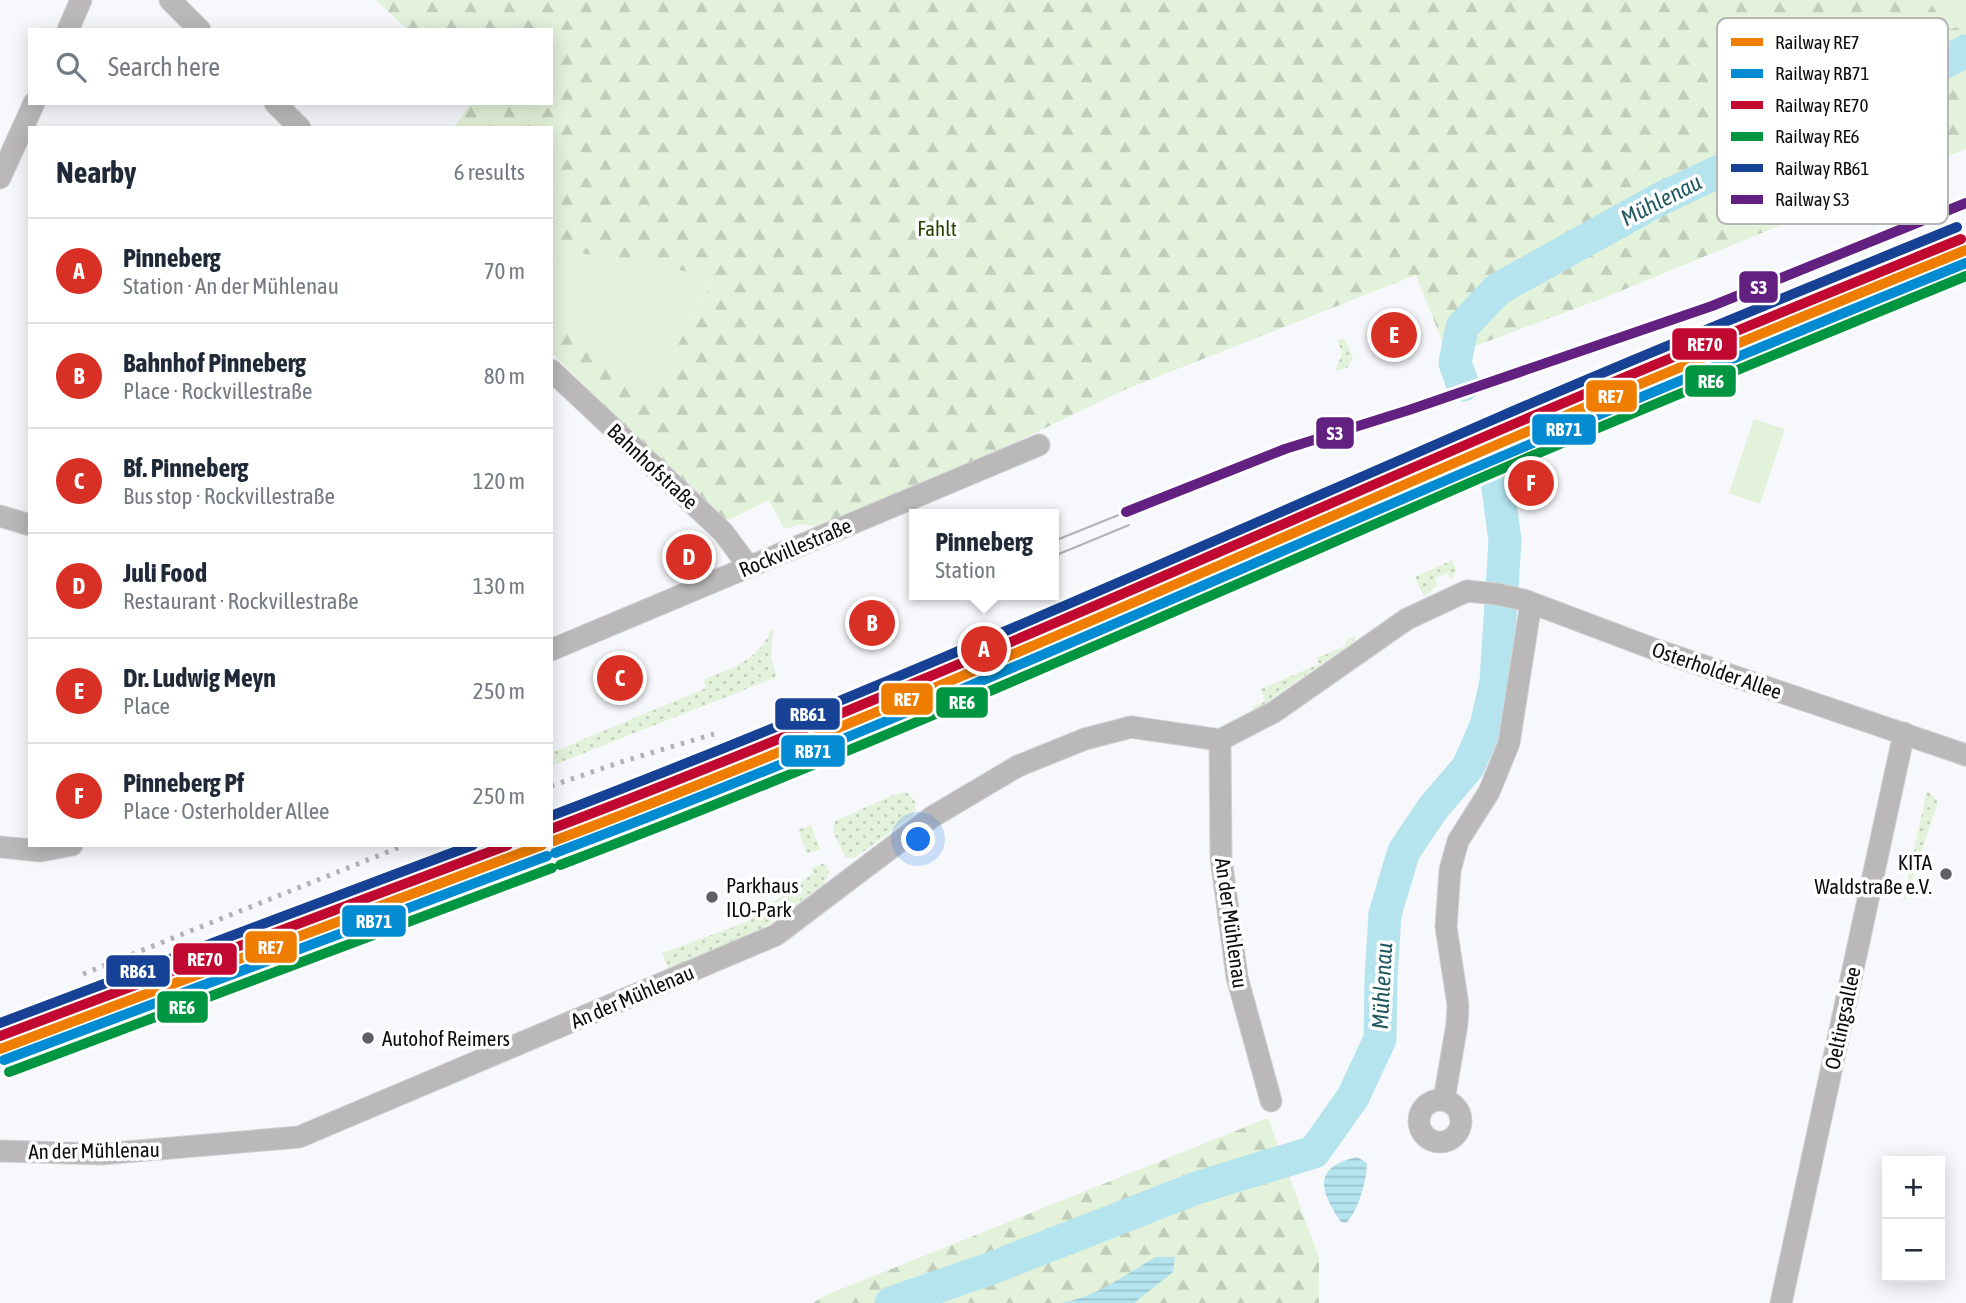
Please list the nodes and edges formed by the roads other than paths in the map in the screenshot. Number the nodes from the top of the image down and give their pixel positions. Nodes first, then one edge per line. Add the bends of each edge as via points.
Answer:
1 (81, 0) edge
2 (170, 0) edge
3 (69, 28) edge
4 (198, 28) edge
5 (33, 105) edge
6 (277, 105) edge
7 (298, 126) edge
8 (0, 178) edge
9 (553, 372) edge
10 (1039, 444) dead end
11 (0, 516) edge
12 (28, 524) edge
13 (749, 567) junction
14 (1528, 602) junction
15 (553, 649) edge
16 (1904, 733) junction
17 (1220, 740) junction
18 (1966, 755) edge
19 (0, 847) edge
20 (62, 847) edge
21 (1444, 1100) dead end
22 (1271, 1101) dead end
23 (0, 1151) edge
24 (1780, 1303) edge

1 - 3 street
2 - 4 street
5 - 8 street
6 - 7 street
9 - 13 street, Bahnhofstraße via 723,531
10 - 13 street, Rockvillestraße
11 - 12 street
13 - 15 street, Rockvillestraße
14 - 16 street, Osterholder Allee
14 - 17 street, Osterholder Allee via 1467,591 1407,619 1274,712
14 - 21 street via 1510,743 1489,792 1458,841 1450,870 1446,927 1458,1004
16 - 18 street, Osterholder Allee
16 - 24 street, Oeltingsallee
17 - 22 street, An der Mühlenau via 1221,858 1237,977
17 - 23 street, An der Mühlenau via 1131,727 1085,739 1018,766 932,817 776,935 299,1137 102,1154
19 - 20 street via 41,851

